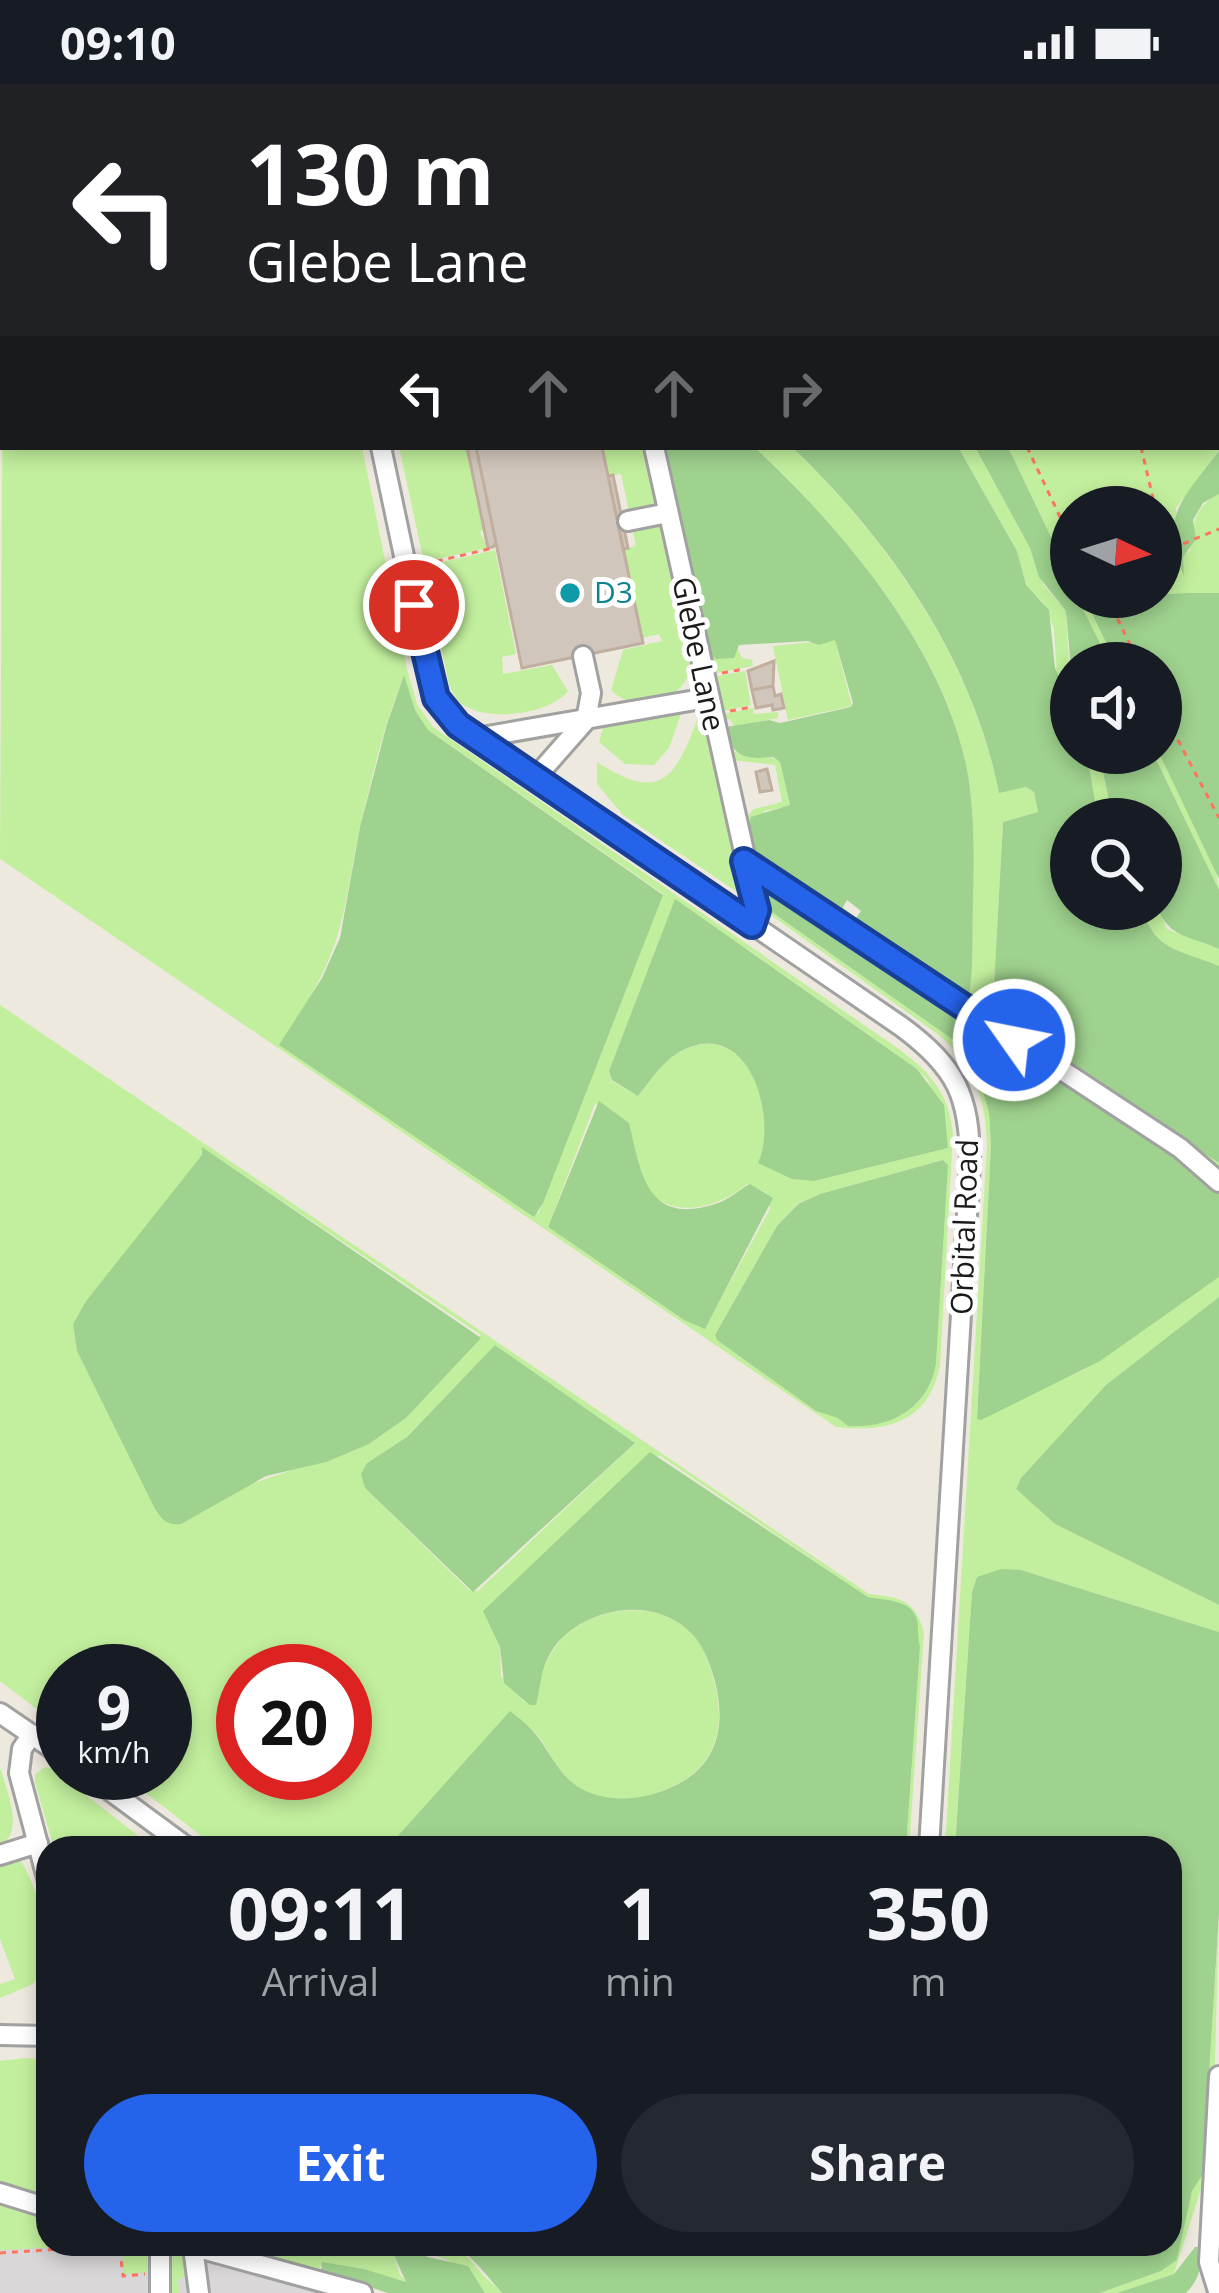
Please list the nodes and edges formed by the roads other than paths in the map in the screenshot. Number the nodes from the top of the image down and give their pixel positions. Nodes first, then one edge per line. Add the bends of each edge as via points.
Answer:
1 (382, 450) edge
2 (655, 450) edge
3 (668, 513) junction
4 (628, 521) dead end
5 (583, 656) dead end
6 (707, 698) junction
7 (586, 720) junction
8 (476, 738) junction
9 (535, 778) junction
10 (744, 861) junction
11 (752, 925) junction
12 (1219, 1181) edge
13 (0, 1713) edge
14 (32, 1734) junction
15 (36, 1737) edge
16 (123, 1800) edge
17 (36, 1836) edge
18 (172, 1836) edge
19 (929, 1836) edge
20 (36, 1844) edge
21 (0, 1855) edge
22 (0, 2036) edge
23 (36, 2036) edge
24 (1219, 2076) edge
25 (0, 2193) edge
26 (36, 2204) edge
27 (191, 2256) edge
28 (228, 2256) edge
29 (1216, 2291) edge
30 (199, 2293) edge
31 (362, 2293) edge

1 - 8 street, Orbital Road via 436,698
2 - 3 street, Glebe Lane
3 - 4 street
3 - 6 street, Glebe Lane
5 - 7 street
6 - 7 street
6 - 10 street, Glebe Lane
7 - 8 street
7 - 9 street
8 - 9 street, Orbital Road
9 - 11 street, Orbital Road
10 - 11 street, Glebe Lane via 757,910
10 - 12 street
11 - 19 street, Orbital Road via 923,1043 951,1073 967,1109
13 - 14 street
14 - 15 street
14 - 17 street via 19,1773
16 - 18 street
20 - 21 street
22 - 23 street
24 - 29 street via 1209,2262
25 - 26 street
27 - 30 street
28 - 31 street

